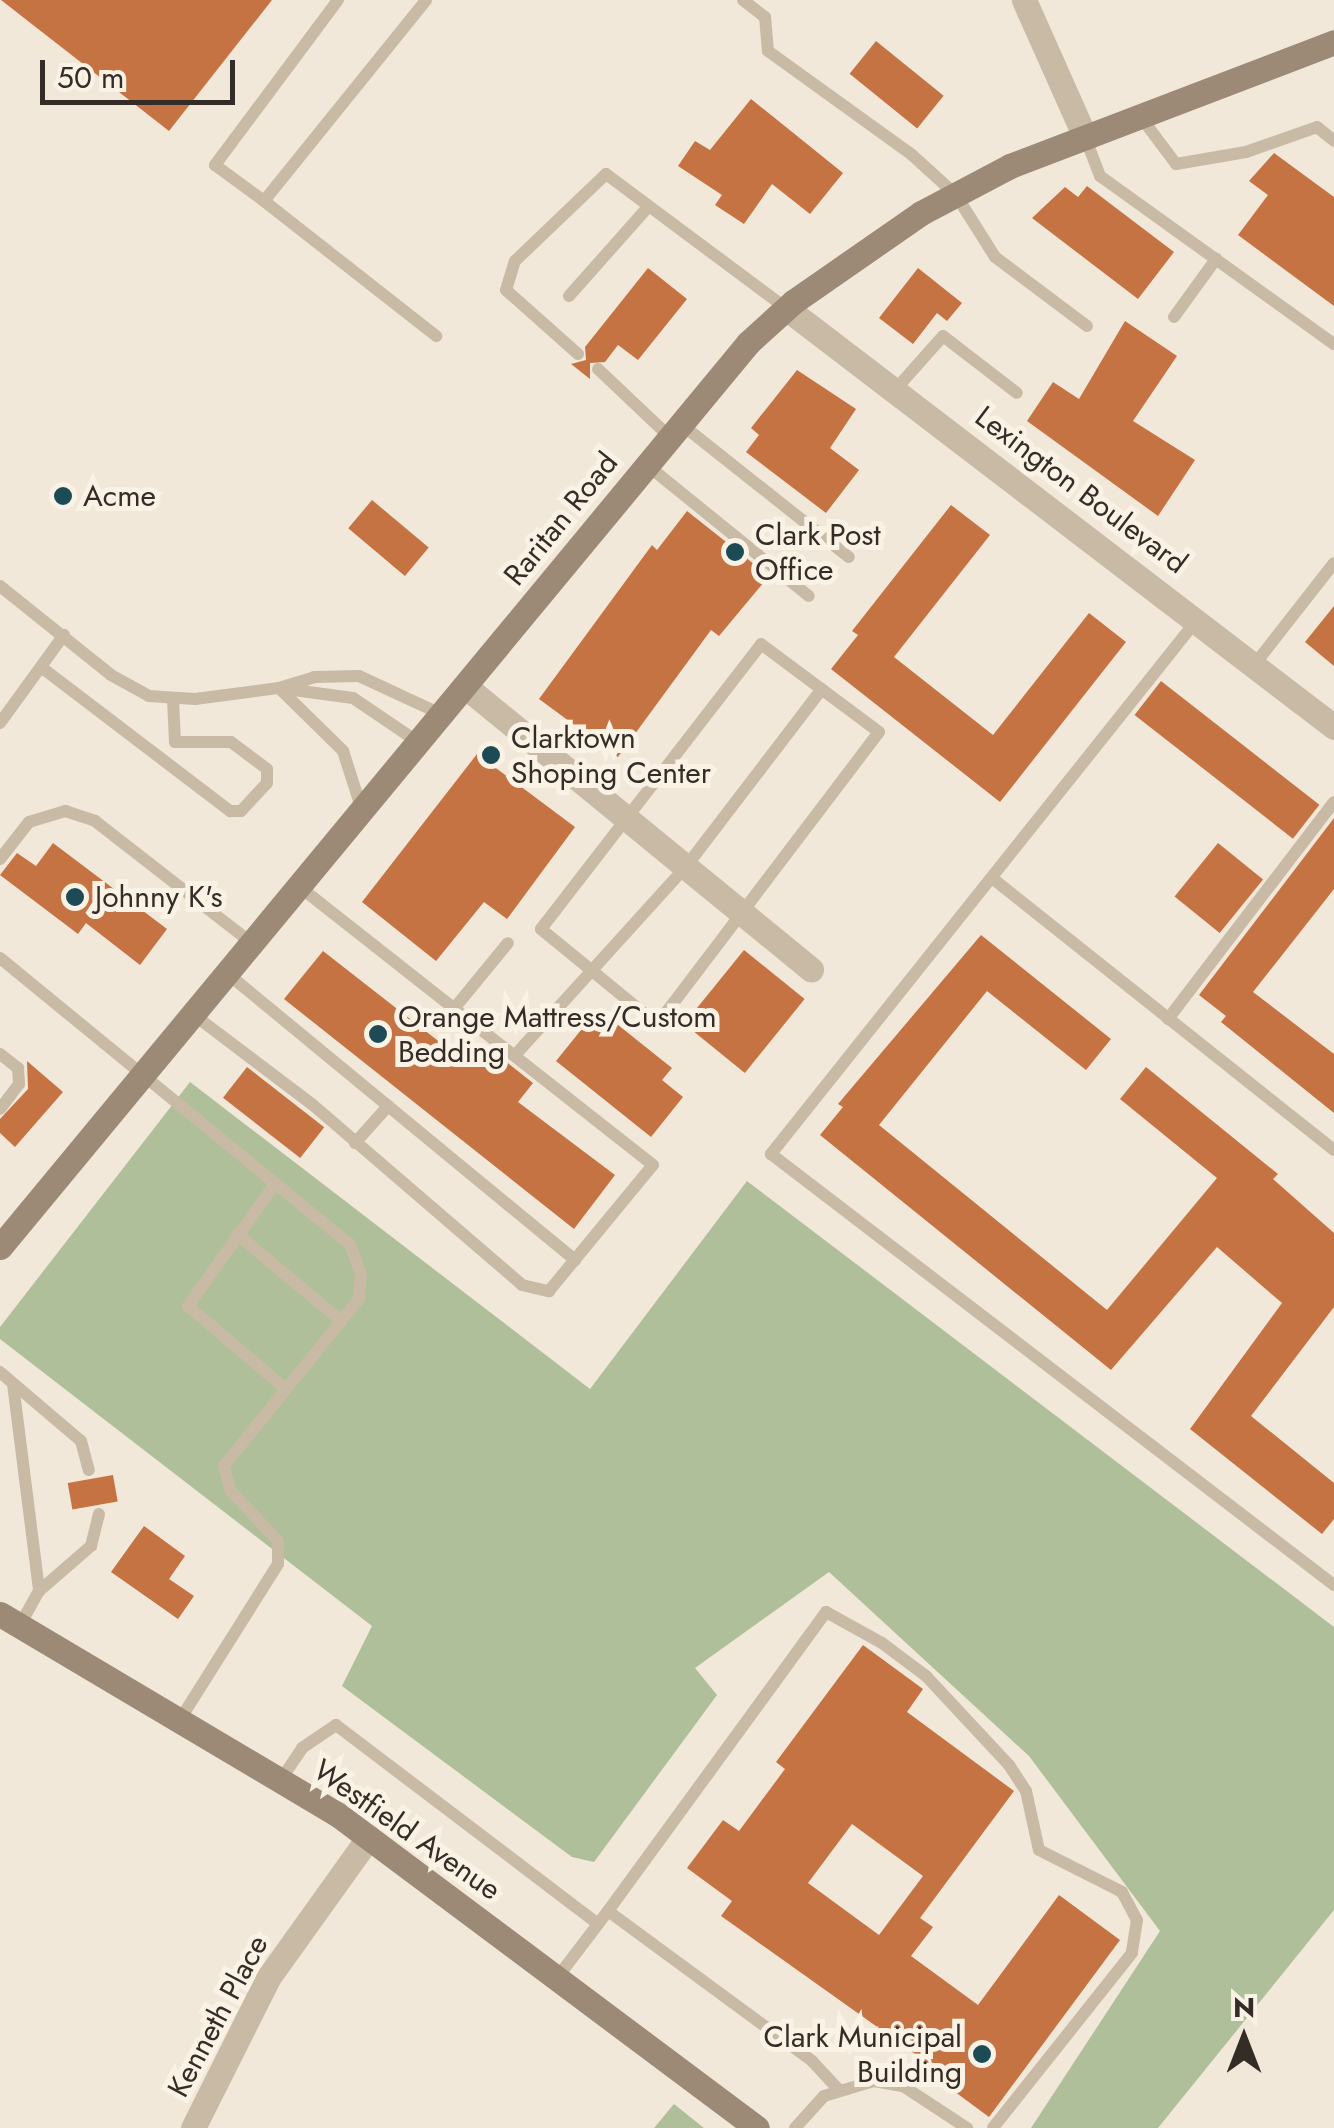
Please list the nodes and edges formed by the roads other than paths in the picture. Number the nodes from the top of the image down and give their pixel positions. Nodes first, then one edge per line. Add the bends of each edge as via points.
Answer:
1 (338, 0) edge
2 (426, 0) edge
3 (743, 0) edge
4 (1024, 0) edge
5 (1334, 42) edge
6 (1140, 116) junction
7 (1085, 138) junction
8 (1334, 141) edge
9 (956, 195) junction
10 (264, 201) junction
11 (649, 206) junction
12 (1216, 259) junction
13 (570, 296) dead end
14 (786, 308) junction
15 (1174, 317) dead end
16 (1087, 326) dead end
17 (436, 336) dead end
18 (1334, 344) edge
19 (578, 354) dead end
20 (598, 370) dead end
21 (895, 390) junction
22 (1017, 393) dead end
23 (676, 430) junction
24 (647, 466) junction
25 (848, 557) dead end
26 (1334, 562) edge
27 (5, 591) edge
28 (809, 596) dead end
29 (0, 608) edge
30 (1198, 619) junction
31 (64, 635) junction
32 (1255, 664) junction
33 (41, 667) junction
34 (466, 687) junction
35 (279, 688) junction
36 (822, 689) junction
37 (173, 699) junction
38 (443, 715) junction
39 (0, 723) edge
40 (1334, 726) edge
41 (174, 742) junction
42 (420, 743) junction
43 (167, 764) junction
44 (1334, 802) edge
45 (360, 815) junction
46 (626, 817) junction
47 (0, 858) edge
48 (685, 868) junction
49 (992, 878) junction
50 (300, 887) junction
51 (743, 913) junction
52 (253, 944) junction
53 (508, 944) dead end
54 (0, 958) edge
55 (812, 968) dead end
56 (228, 974) junction
57 (595, 974) junction
58 (457, 1005) junction
59 (194, 1016) junction
60 (1168, 1018) junction
61 (517, 1053) junction
62 (0, 1054) edge
63 (141, 1078) junction
64 (388, 1106) junction
65 (0, 1108) edge
66 (355, 1143) junction
67 (1334, 1150) edge
68 (275, 1184) junction
69 (238, 1234) junction
70 (0, 1248) edge
71 (575, 1260) junction
72 (341, 1321) junction
73 (0, 1372) edge
74 (13, 1384) junction
75 (286, 1389) junction
76 (89, 1470) dead end
77 (99, 1514) dead end
78 (1334, 1585) edge
79 (38, 1591) junction
80 (10, 1620) edge
81 (179, 1720) junction
82 (280, 1780) junction
83 (369, 1838) junction
84 (608, 1911) junction
85 (598, 1924) junction
86 (556, 1978) junction
87 (838, 2089) junction
88 (194, 2128) edge
89 (757, 2128) edge
90 (795, 2128) edge
91 (967, 2128) edge
92 (993, 2128) edge

1 - 10 lane via 215,165
2 - 10 lane
3 - 9 lane via 766,17 768,51 912,154
4 - 7 street
5 - 6 main road, Raritan Road
6 - 7 main road, Raritan Road
6 - 8 lane via 1176,164 1246,152 1317,128
7 - 9 main road, Raritan Road
7 - 12 lane via 1100,176
9 - 14 main road, Raritan Road
9 - 16 lane via 996,257
10 - 17 lane
11 - 13 lane
11 - 14 lane
11 - 19 lane via 606,174 515,261 506,290
12 - 15 lane
12 - 18 lane
14 - 21 street, Lexington Boulevard
14 - 23 main road, Raritan Road via 748,342
20 - 23 lane
21 - 22 lane via 943,336
21 - 30 street, Lexington Boulevard
23 - 24 main road, Raritan Road
23 - 25 lane
24 - 28 lane
24 - 34 main road, Raritan Road
26 - 32 lane
27 - 29 lane
27 - 31 lane
30 - 32 street, Lexington Boulevard
30 - 49 lane
31 - 33 lane
31 - 37 lane via 130,689
32 - 40 street, Lexington Boulevard
33 - 39 lane
33 - 43 lane
34 - 38 main road, Raritan Road
34 - 46 street
35 - 37 lane
35 - 38 lane via 358,676
35 - 42 lane via 353,698
35 - 45 lane via 343,751 362,799
36 - 46 lane via 762,644
36 - 48 lane
36 - 51 lane via 879,732
37 - 41 lane
38 - 42 main road, Raritan Road
41 - 43 lane
41 - 43 lane via 231,742 269,775 236,813
42 - 45 main road, Raritan Road
44 - 60 lane
45 - 50 main road, Raritan Road
46 - 48 street
46 - 57 lane via 541,930
47 - 52 lane via 29,822 65,811 96,821
48 - 51 street
48 - 57 lane
49 - 60 lane
49 - 78 lane via 771,1154
50 - 52 main road, Raritan Road
50 - 58 lane
51 - 55 street
51 - 57 lane via 657,1024
52 - 56 main road, Raritan Road
53 - 58 lane
54 - 63 lane
56 - 59 main road, Raritan Road
56 - 64 lane
57 - 61 lane via 572,986
58 - 61 lane
59 - 63 main road, Raritan Road
59 - 66 lane
60 - 67 lane
61 - 71 lane via 652,1165
62 - 65 lane via 18,1068 19,1084
63 - 68 lane
63 - 70 main road, Raritan Road
64 - 66 lane
64 - 71 lane
66 - 71 lane via 536,1293 549,1291
68 - 69 lane
68 - 72 lane via 350,1244 361,1274 358,1299
69 - 72 lane
69 - 75 lane via 188,1306
72 - 75 lane
73 - 74 lane
74 - 76 lane via 81,1441
74 - 79 lane
75 - 81 lane via 224,1466 230,1490 278,1541 274,1577
77 - 79 lane via 91,1546
79 - 80 lane
80 - 81 main road, Westfield Avenue
81 - 82 main road, Westfield Avenue
82 - 83 main road, Westfield Avenue
82 - 85 lane via 302,1748 336,1725
83 - 86 main road, Westfield Avenue
83 - 88 street, Kenneth Place via 268,1978
84 - 85 lane
84 - 87 lane via 812,2061
84 - 92 lane via 826,1612 926,1676 1010,1765 1026,1791 1039,1850 1122,1892 1137,1920 1132,1952
85 - 86 lane
86 - 89 main road, Westfield Avenue
87 - 90 lane via 805,2112
87 - 91 lane via 874,2081 904,2086

